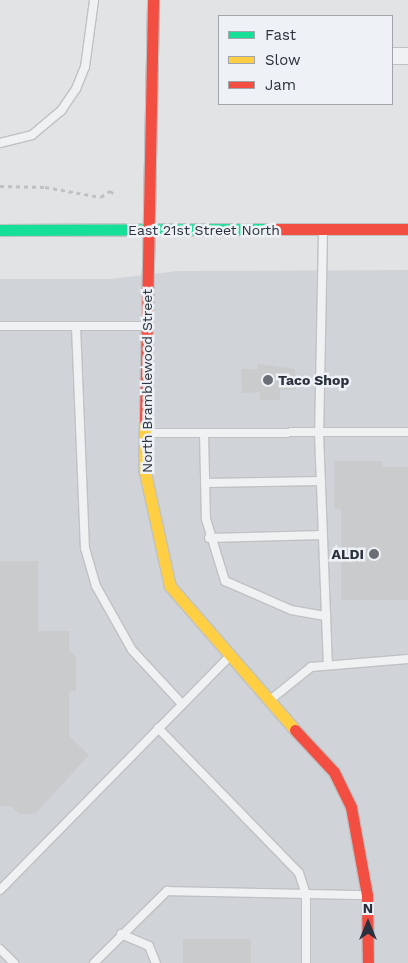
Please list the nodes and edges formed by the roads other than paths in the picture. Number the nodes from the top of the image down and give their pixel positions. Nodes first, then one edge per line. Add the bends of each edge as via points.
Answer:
1 (94, 0) edge
2 (153, 0) edge
3 (393, 56) edge
4 (408, 56) edge
5 (0, 143) edge
6 (323, 229) junction
7 (408, 229) edge
8 (0, 230) edge
9 (150, 230) junction
10 (0, 326) edge
11 (76, 326) junction
12 (147, 326) junction
13 (408, 432) edge
14 (144, 433) junction
15 (204, 433) junction
16 (319, 433) junction
17 (321, 481) junction
18 (205, 483) junction
19 (323, 536) junction
20 (210, 538) junction
21 (326, 616) junction
22 (230, 656) junction
23 (408, 659) edge
24 (328, 665) junction
25 (268, 702) junction
26 (182, 704) junction
27 (158, 728) junction
28 (0, 890) edge
29 (306, 894) junction
30 (367, 895) junction
31 (121, 934) junction
32 (0, 949) edge
33 (14, 963) edge
34 (94, 963) edge
35 (156, 963) edge
36 (306, 963) edge
37 (368, 963) edge

1 - 5 lane via 85,67 76,89 60,111 39,130 16,141
2 - 9 street, North Bramblewood Street via 150,31
3 - 4 street
6 - 7 street, East 21st Street North
6 - 9 street, East 21st Street North
6 - 16 lane
8 - 9 street, East 21st Street North
9 - 12 street, North Bramblewood Street
10 - 11 lane
11 - 12 lane
11 - 26 lane via 85,548 96,586 132,650
12 - 14 street, North Bramblewood Street
13 - 16 lane
14 - 15 lane
14 - 22 street, North Bramblewood Street via 144,468 170,586
15 - 16 lane
15 - 18 lane
16 - 17 lane
17 - 18 lane
17 - 19 lane
18 - 20 lane
19 - 20 lane
19 - 21 lane
20 - 21 lane via 225,582 291,610
21 - 24 lane
22 - 25 street, North Bramblewood Street
22 - 26 lane
23 - 24 lane
24 - 25 lane via 311,667
25 - 30 street, North Bramblewood Street via 334,772 351,807
26 - 27 lane
27 - 28 lane
27 - 29 lane via 299,873
29 - 30 lane
29 - 31 lane via 168,891
29 - 36 lane
30 - 37 street, North Bramblewood Street
31 - 34 lane
31 - 35 lane via 149,946
32 - 33 lane

